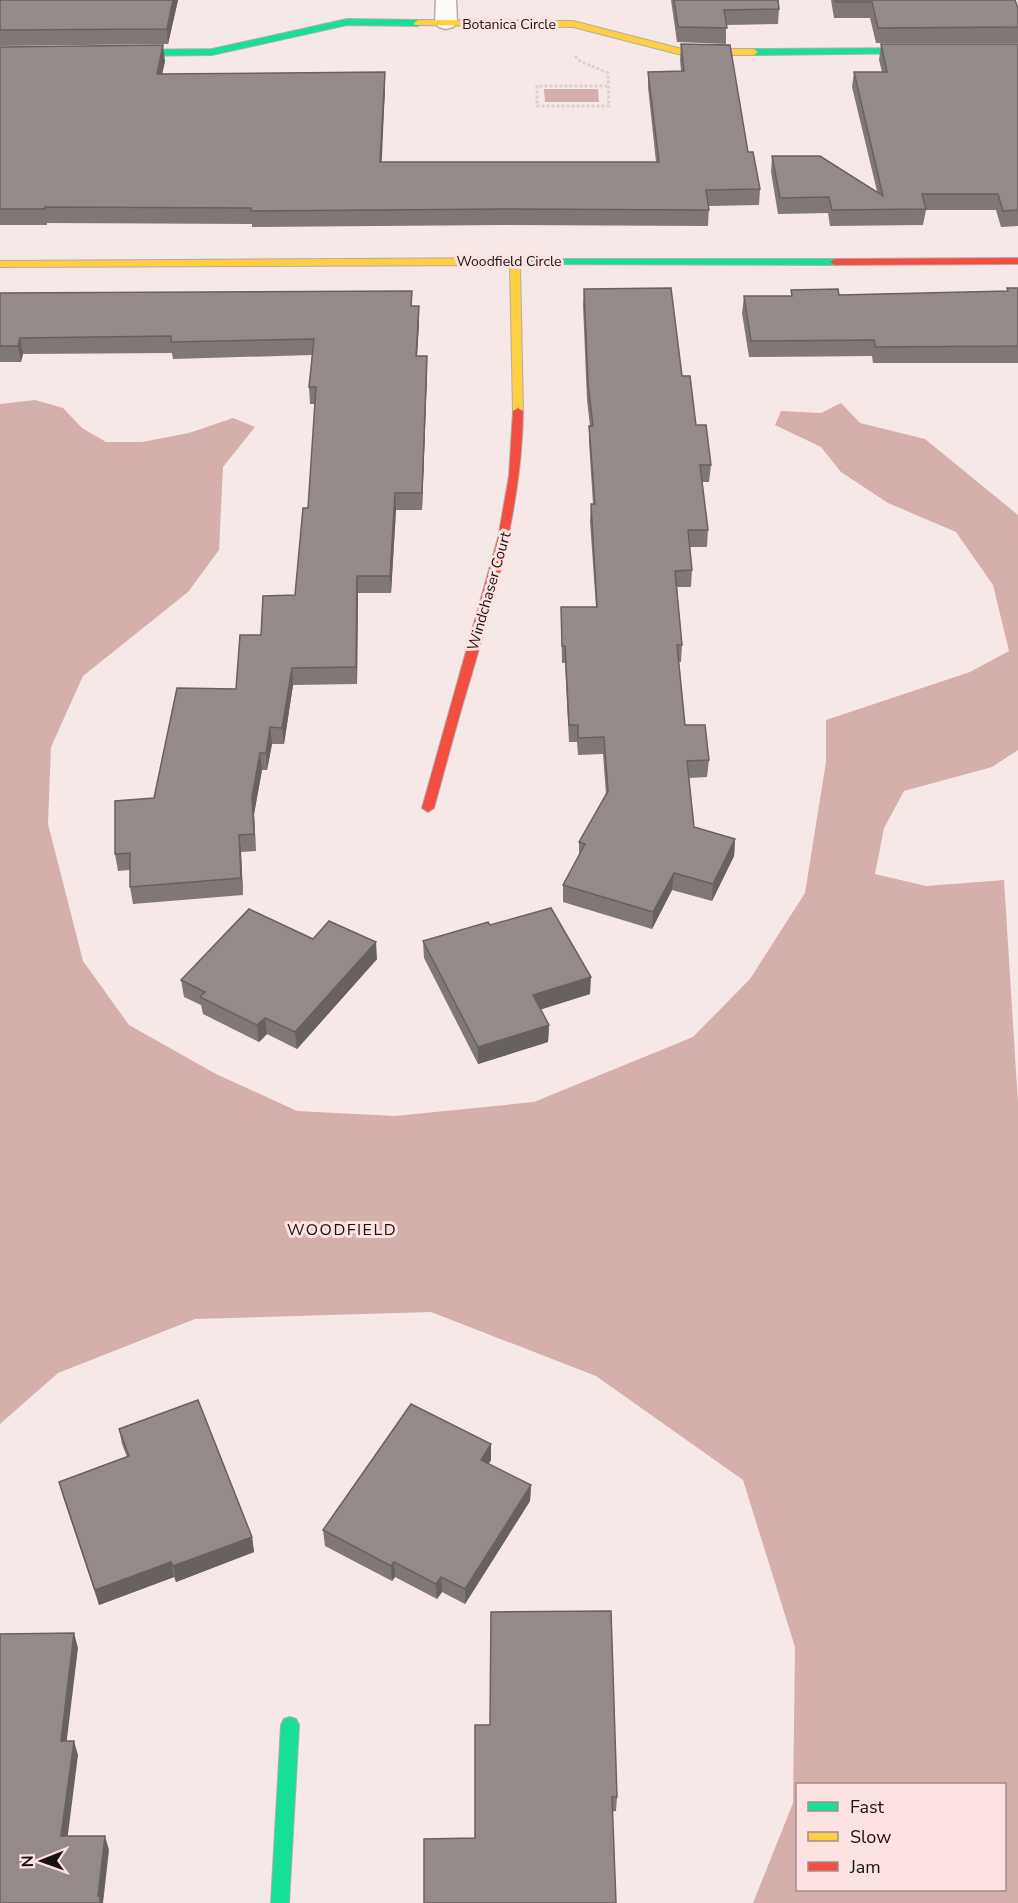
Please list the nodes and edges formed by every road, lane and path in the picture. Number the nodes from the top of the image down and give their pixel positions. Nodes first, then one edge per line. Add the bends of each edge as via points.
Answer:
1 (446, 0) edge
2 (446, 23) junction
3 (576, 51) dead end
4 (937, 51) edge
5 (106, 53) edge
6 (607, 86) junction
7 (515, 261) junction
8 (1018, 261) edge
9 (0, 264) edge
10 (428, 808) dead end
11 (290, 1725) dead end
12 (280, 1903) edge

1 - 2 street
2 - 4 street, Botanica Circle via 573,24 682,52
2 - 5 street, Botanica Circle via 348,22 212,52
3 - 6 path via 575,57 580,61 608,73
6 - 6 path via 609,106 537,106 537,86
7 - 8 street, Woodfield Circle
7 - 9 street, Woodfield Circle
7 - 10 street, Windchaser Court via 519,450 504,546
11 - 12 street

